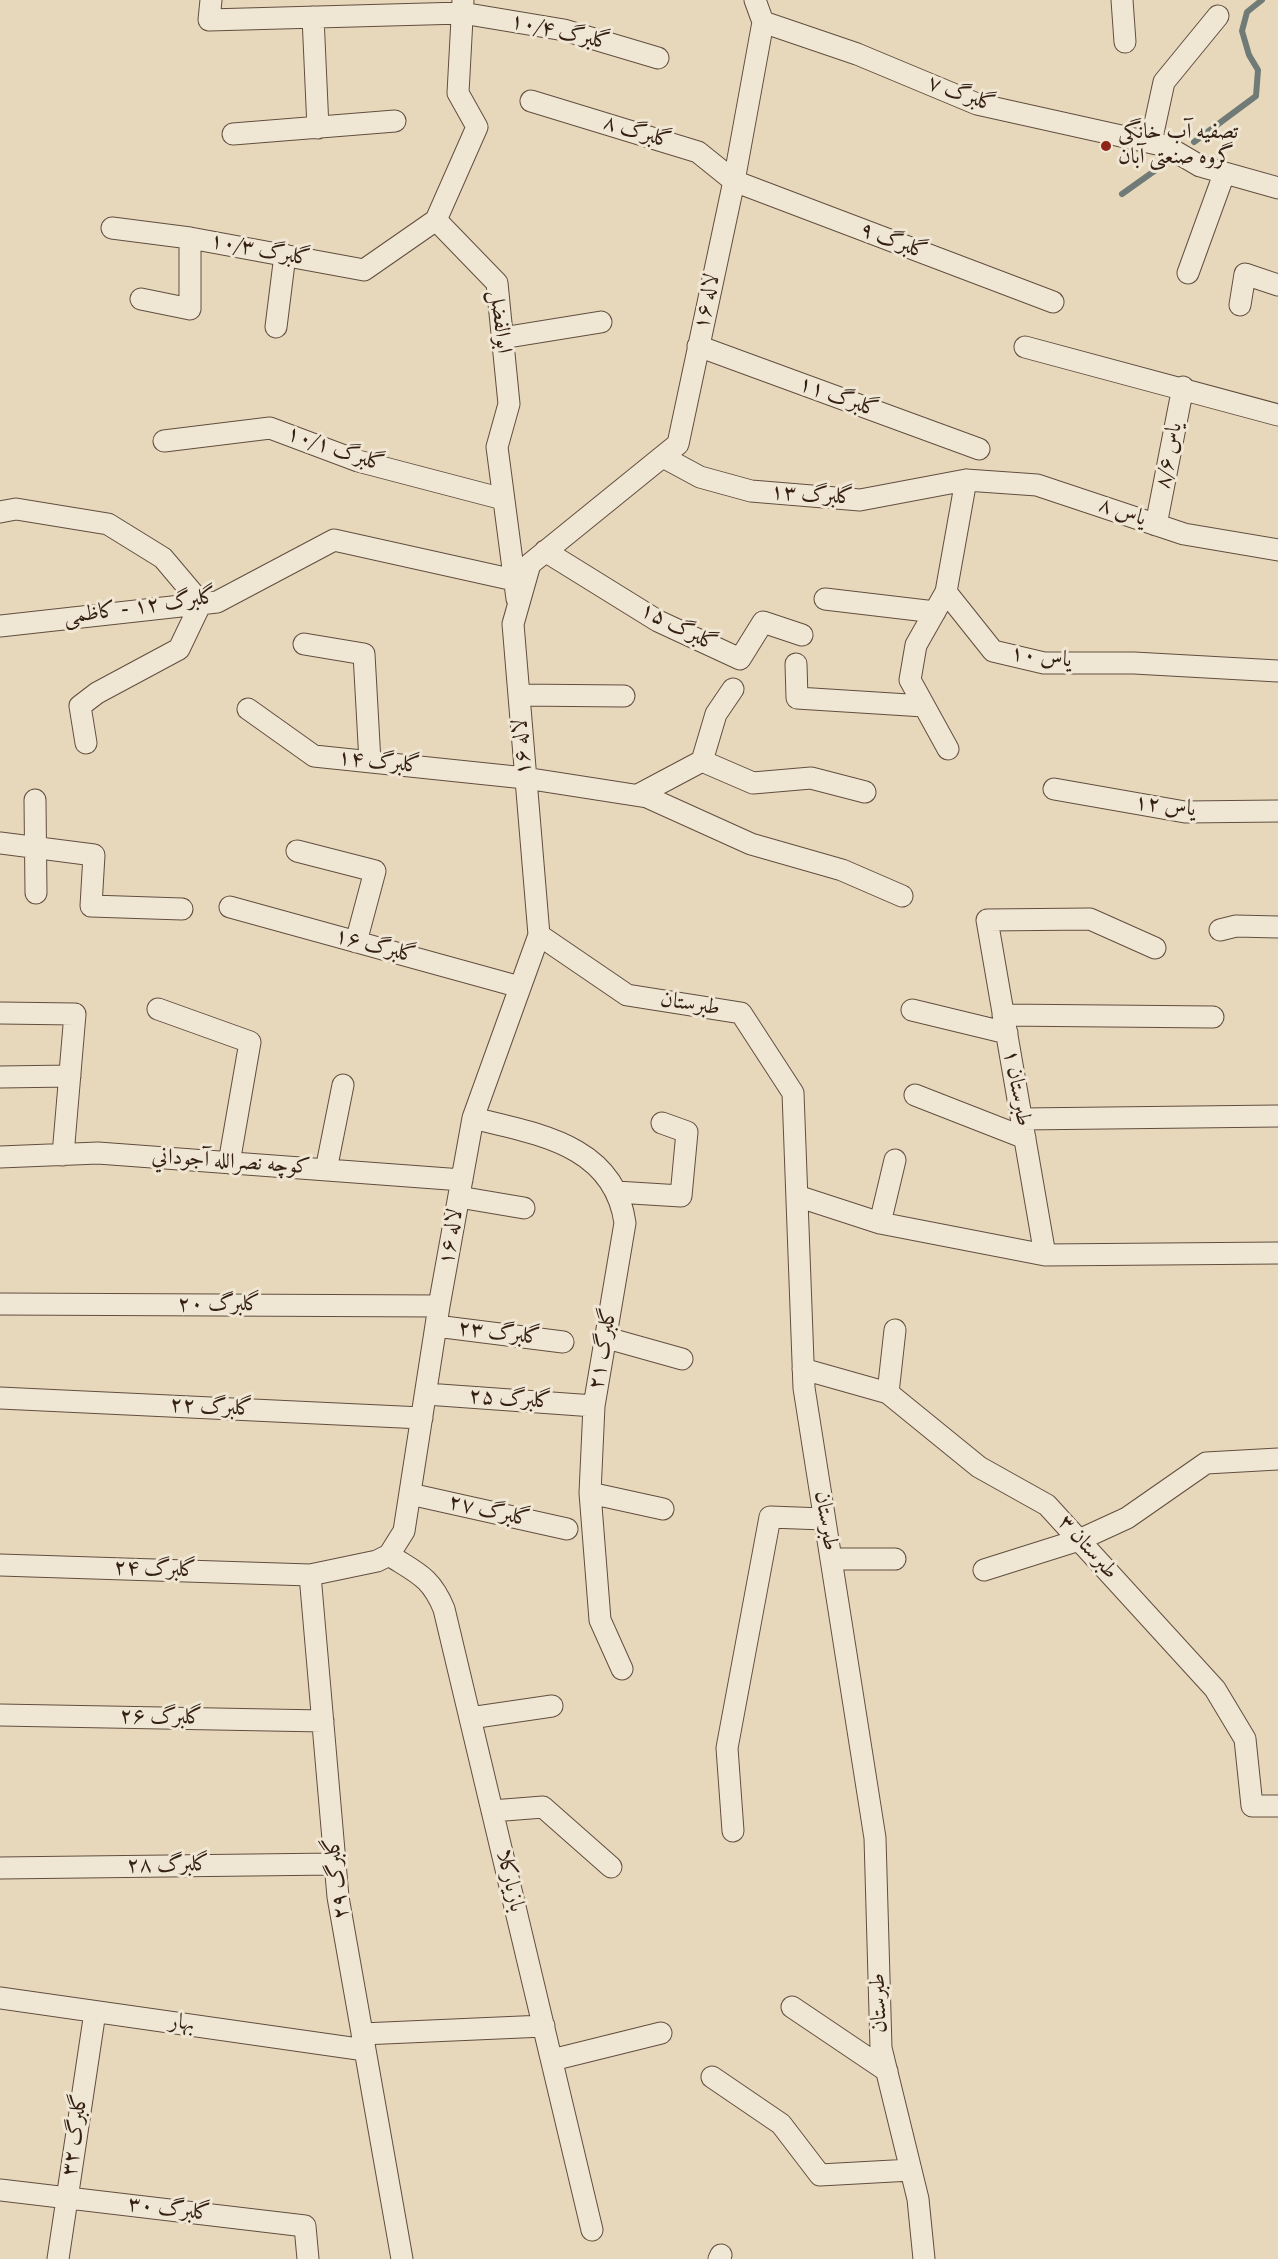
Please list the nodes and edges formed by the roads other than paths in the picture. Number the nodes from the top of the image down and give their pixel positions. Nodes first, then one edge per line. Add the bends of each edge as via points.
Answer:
1 (211, 0) edge
2 (755, 0) edge
3 (1122, 0) edge
4 (463, 6) edge
5 (1218, 16) dead end
6 (314, 17) junction
7 (763, 22) junction
8 (1125, 42) dead end
9 (658, 58) dead end
10 (531, 101) dead end
11 (395, 121) dead end
12 (318, 128) junction
13 (233, 134) dead end
14 (1159, 144) junction
15 (1224, 174) junction
16 (734, 181) junction
17 (1278, 188) edge
18 (436, 220) junction
19 (112, 228) dead end
20 (190, 238) junction
21 (285, 255) junction
22 (1188, 273) dead end
23 (1278, 285) edge
24 (141, 299) dead end
25 (1053, 302) dead end
26 (1240, 305) dead end
27 (601, 322) dead end
28 (276, 327) dead end
29 (502, 338) junction
30 (698, 346) junction
31 (1025, 347) dead end
32 (1183, 387) junction
33 (1278, 415) edge
34 (164, 441) dead end
35 (979, 449) dead end
36 (663, 457) junction
37 (966, 480) junction
38 (502, 499) junction
39 (0, 512) edge
40 (1156, 525) junction
41 (1278, 550) edge
42 (545, 551) junction
43 (514, 579) junction
44 (946, 592) junction
45 (825, 599) dead end
46 (201, 603) junction
47 (518, 606) junction
48 (935, 612) junction
49 (0, 626) edge
50 (802, 635) dead end
51 (304, 644) dead end
52 (796, 664) dead end
53 (1278, 671) edge
54 (733, 689) dead end
55 (519, 694) junction
56 (624, 696) dead end
57 (924, 706) junction
58 (248, 709) dead end
59 (86, 743) dead end
60 (948, 749) dead end
61 (702, 761) junction
62 (370, 762) junction
63 (525, 778) junction
64 (1054, 789) dead end
65 (866, 792) dead end
66 (638, 795) junction
67 (35, 800) dead end
68 (1278, 811) edge
69 (0, 843) edge
70 (37, 848) junction
71 (297, 851) dead end
72 (36, 892) dead end
73 (902, 896) dead end
74 (230, 908) dead end
75 (182, 909) dead end
76 (1278, 927) edge
77 (1220, 930) dead end
78 (538, 935) junction
79 (356, 942) junction
80 (1155, 948) dead end
81 (520, 987) junction
82 (158, 1009) dead end
83 (912, 1010) dead end
84 (0, 1013) edge
85 (1213, 1017) dead end
86 (1005, 1024) junction
87 (70, 1076) junction
88 (0, 1077) edge
89 (343, 1085) dead end
90 (915, 1095) dead end
91 (1278, 1116) edge
92 (473, 1118) junction
93 (662, 1124) dead end
94 (1023, 1129) junction
95 (63, 1155) junction
96 (0, 1157) edge
97 (895, 1160) dead end
98 (230, 1163) junction
99 (326, 1170) junction
100 (460, 1189) junction
101 (616, 1192) junction
102 (797, 1196) junction
103 (524, 1208) dead end
104 (880, 1223) junction
105 (1278, 1253) edge
106 (1045, 1255) junction
107 (0, 1304) edge
108 (437, 1316) junction
109 (895, 1330) dead end
110 (607, 1338) junction
111 (563, 1342) dead end
112 (682, 1359) dead end
113 (803, 1369) junction
114 (426, 1394) junction
115 (888, 1394) junction
116 (0, 1398) edge
117 (594, 1406) junction
118 (422, 1418) junction
119 (1278, 1459) edge
120 (590, 1493) junction
121 (410, 1494) junction
122 (663, 1509) dead end
123 (824, 1519) junction
124 (567, 1529) dead end
125 (1080, 1540) junction
126 (389, 1555) junction
127 (831, 1559) junction
128 (896, 1559) dead end
129 (0, 1565) edge
130 (984, 1570) dead end
131 (310, 1575) junction
132 (622, 1670) dead end
133 (552, 1706) dead end
134 (0, 1715) edge
135 (470, 1718) junction
136 (322, 1721) junction
137 (1278, 1806) edge
138 (492, 1811) junction
139 (733, 1831) dead end
140 (335, 1864) junction
141 (611, 1867) dead end
142 (0, 1868) edge
143 (0, 1998) edge
144 (792, 2007) dead end
145 (94, 2012) junction
146 (544, 2026) junction
147 (661, 2033) dead end
148 (364, 2042) junction
149 (552, 2060) junction
150 (887, 2071) junction
151 (712, 2077) dead end
152 (911, 2170) junction
153 (0, 2190) edge
154 (67, 2198) junction
155 (592, 2230) dead end
156 (58, 2259) edge
157 (308, 2259) edge
158 (402, 2259) edge
159 (924, 2259) edge

1 - 6 street, گلبرگ ۱۰/۴ via 209,20
2 - 7 street
3 - 8 street
4 - 6 street, گلبرگ ۱۰/۴
4 - 9 street, گلبرگ ۱۰/۴
4 - 18 street via 458,93 477,127
5 - 14 street via 1164,82
6 - 12 street
7 - 14 street, گلبرگ ۷ via 857,54 977,104
7 - 16 street, لاله ۱۶
10 - 16 street, گلبرگ ۸ via 698,152
11 - 12 street
12 - 13 street
14 - 15 street, گلبرگ ۷
15 - 17 street, گلبرگ ۷
15 - 22 street
16 - 25 street, گلبرگ ۹
16 - 30 street, لاله ۱۶
18 - 21 street, گلبرگ ۱۰/۳ via 364,270
18 - 29 street, ابوالفضل via 497,283
19 - 20 street
20 - 21 street, گلبرگ ۱۰/۳
20 - 24 street, گلبرگ ۱۰/۳ via 190,309
21 - 28 street
23 - 26 street via 1245,274
27 - 29 street
29 - 38 street, ابوالفضل via 509,404 497,447
30 - 35 street, گلبرگ ۱۱
30 - 36 street, لاله ۱۶ via 678,444
31 - 32 street
32 - 33 street
32 - 40 street, یاس ۸/۶
34 - 38 street, گلبرگ ۱۰/۱ via 270,428 358,461
36 - 37 street, گلبرگ ۱۳ via 700,477 752,491 860,500
36 - 42 street, لاله ۱۶
37 - 40 street, یاس ۸ via 1037,485
37 - 44 street
38 - 43 street, ابوالفضل
39 - 46 street via 16,509 108,524 163,558
40 - 41 street, یاس ۸ via 1184,534
42 - 47 street, لاله ۱۶ via 530,564
42 - 50 street, گلبرگ ۱۵ via 658,621 740,659 763,622
43 - 46 street, گلبرگ ۱۲ - کاظمی via 334,540 217,602
43 - 47 street, ابوالفضل
44 - 48 street
44 - 53 street, یاس ۱۰ via 993,651 1044,663 1134,663
45 - 48 street
46 - 49 street, گلبرگ ۱۲ - کاظمی
46 - 59 street via 179,649 80,706
47 - 55 street, لاله ۱۶ via 513,624
48 - 57 street via 916,645 910,680
51 - 62 street via 364,654
52 - 57 street via 797,698
54 - 61 street via 716,714
55 - 56 street
55 - 63 street, لاله ۱۶
57 - 60 street
58 - 62 street, گلبرگ ۱۴ via 314,756
61 - 65 street via 753,783 811,778
61 - 66 street
62 - 63 street, گلبرگ ۱۴
63 - 66 street, گلبرگ ۱۴
63 - 78 street, لاله ۱۶
64 - 68 street, یاس ۱۲ via 1185,812
66 - 73 street, گلبرگ ۱۴ via 750,844 842,870
67 - 70 street
69 - 70 street
70 - 72 street
70 - 75 street via 94,855 91,906
71 - 79 street via 375,871
74 - 79 street, گلبرگ ۱۶
76 - 77 street via 1236,926
78 - 81 street, لاله ۱۶
78 - 102 street, طبرستان via 627,995 741,1013 793,1093
79 - 81 street, گلبرگ ۱۶
80 - 86 street, طبرستان ۱ via 1090,919 987,920
81 - 92 street, لاله ۱۶
82 - 98 street via 250,1042
83 - 86 street
84 - 87 street via 75,1014
85 - 86 street
86 - 94 street, طبرستان ۱
87 - 88 street
87 - 95 street
89 - 99 street
90 - 94 street
91 - 94 street
92 - 100 street, لاله ۱۶
92 - 101 street, گلبرگ ۲۱ via 573,1147 597,1167
93 - 101 street via 687,1132 681,1196
94 - 106 street, طبرستان ۱
95 - 96 street, كوچه نصرالله آجوداني
95 - 98 street, كوچه نصرالله آجوداني via 98,1153
97 - 104 street
98 - 99 street, كوچه نصرالله آجوداني
99 - 100 street, كوچه نصرالله آجوداني
100 - 103 street, كوچه نصرالله آجوداني
100 - 108 street, لاله ۱۶
101 - 110 street, گلبرگ ۲۱ via 625,1223
102 - 104 street
102 - 113 street, طبرستان
104 - 106 street
105 - 106 street
107 - 108 street, گلبرگ ۲۰
108 - 111 street, گلبرگ ۲۳
108 - 114 street, لاله ۱۶
109 - 115 street
110 - 112 street
110 - 117 street, گلبرگ ۲۱
113 - 115 street, طبرستان ۳
113 - 123 street, طبرستان
114 - 117 street, گلبرگ ۲۵
114 - 118 street, لاله ۱۶
115 - 125 street, طبرستان ۳ via 979,1467 1047,1505
116 - 118 street, گلبرگ ۲۲
117 - 120 street, گلبرگ ۲۱
118 - 121 street, لاله ۱۶
119 - 125 street via 1206,1463 1127,1518
120 - 122 street
120 - 132 street, گلبرگ ۲۱ via 600,1620
121 - 124 street, گلبرگ ۲۷
121 - 126 street, لاله ۱۶ via 404,1531
123 - 127 street, طبرستان
123 - 139 street via 770,1517 727,1748
125 - 130 street
125 - 137 street, طبرستان ۳ via 1215,1689 1245,1739 1252,1806
126 - 131 street
126 - 135 street, بازیارکلا via 435,1588 444,1609
127 - 128 street
127 - 150 street, طبرستان via 874,1838 881,2048
129 - 131 street, گلبرگ ۲۴
131 - 136 street, گلبرگ ۲۹
133 - 135 street
134 - 136 street, گلبرگ ۲۶
135 - 138 street, بازیارکلا
136 - 140 street, گلبرگ ۲۹
138 - 141 street via 543,1806
138 - 146 street, بازیارکلا
140 - 142 street, گلبرگ ۲۸
140 - 148 street, گلبرگ ۲۹
143 - 145 street, بهار
144 - 150 street
145 - 148 street, بهار
145 - 154 street, گلبرگ ۳۲
146 - 148 street, بهار
146 - 149 street, بازیارکلا
147 - 149 street
148 - 158 street, گلبرگ ۲۹
149 - 155 street, بازیارکلا
150 - 152 street, طبرستان
151 - 152 street via 781,2124 820,2175
152 - 159 street, طبرستان
153 - 154 street, گلبرگ ۳۰
154 - 156 street, گلبرگ ۳۲
154 - 157 street, گلبرگ ۳۰ via 305,2226

